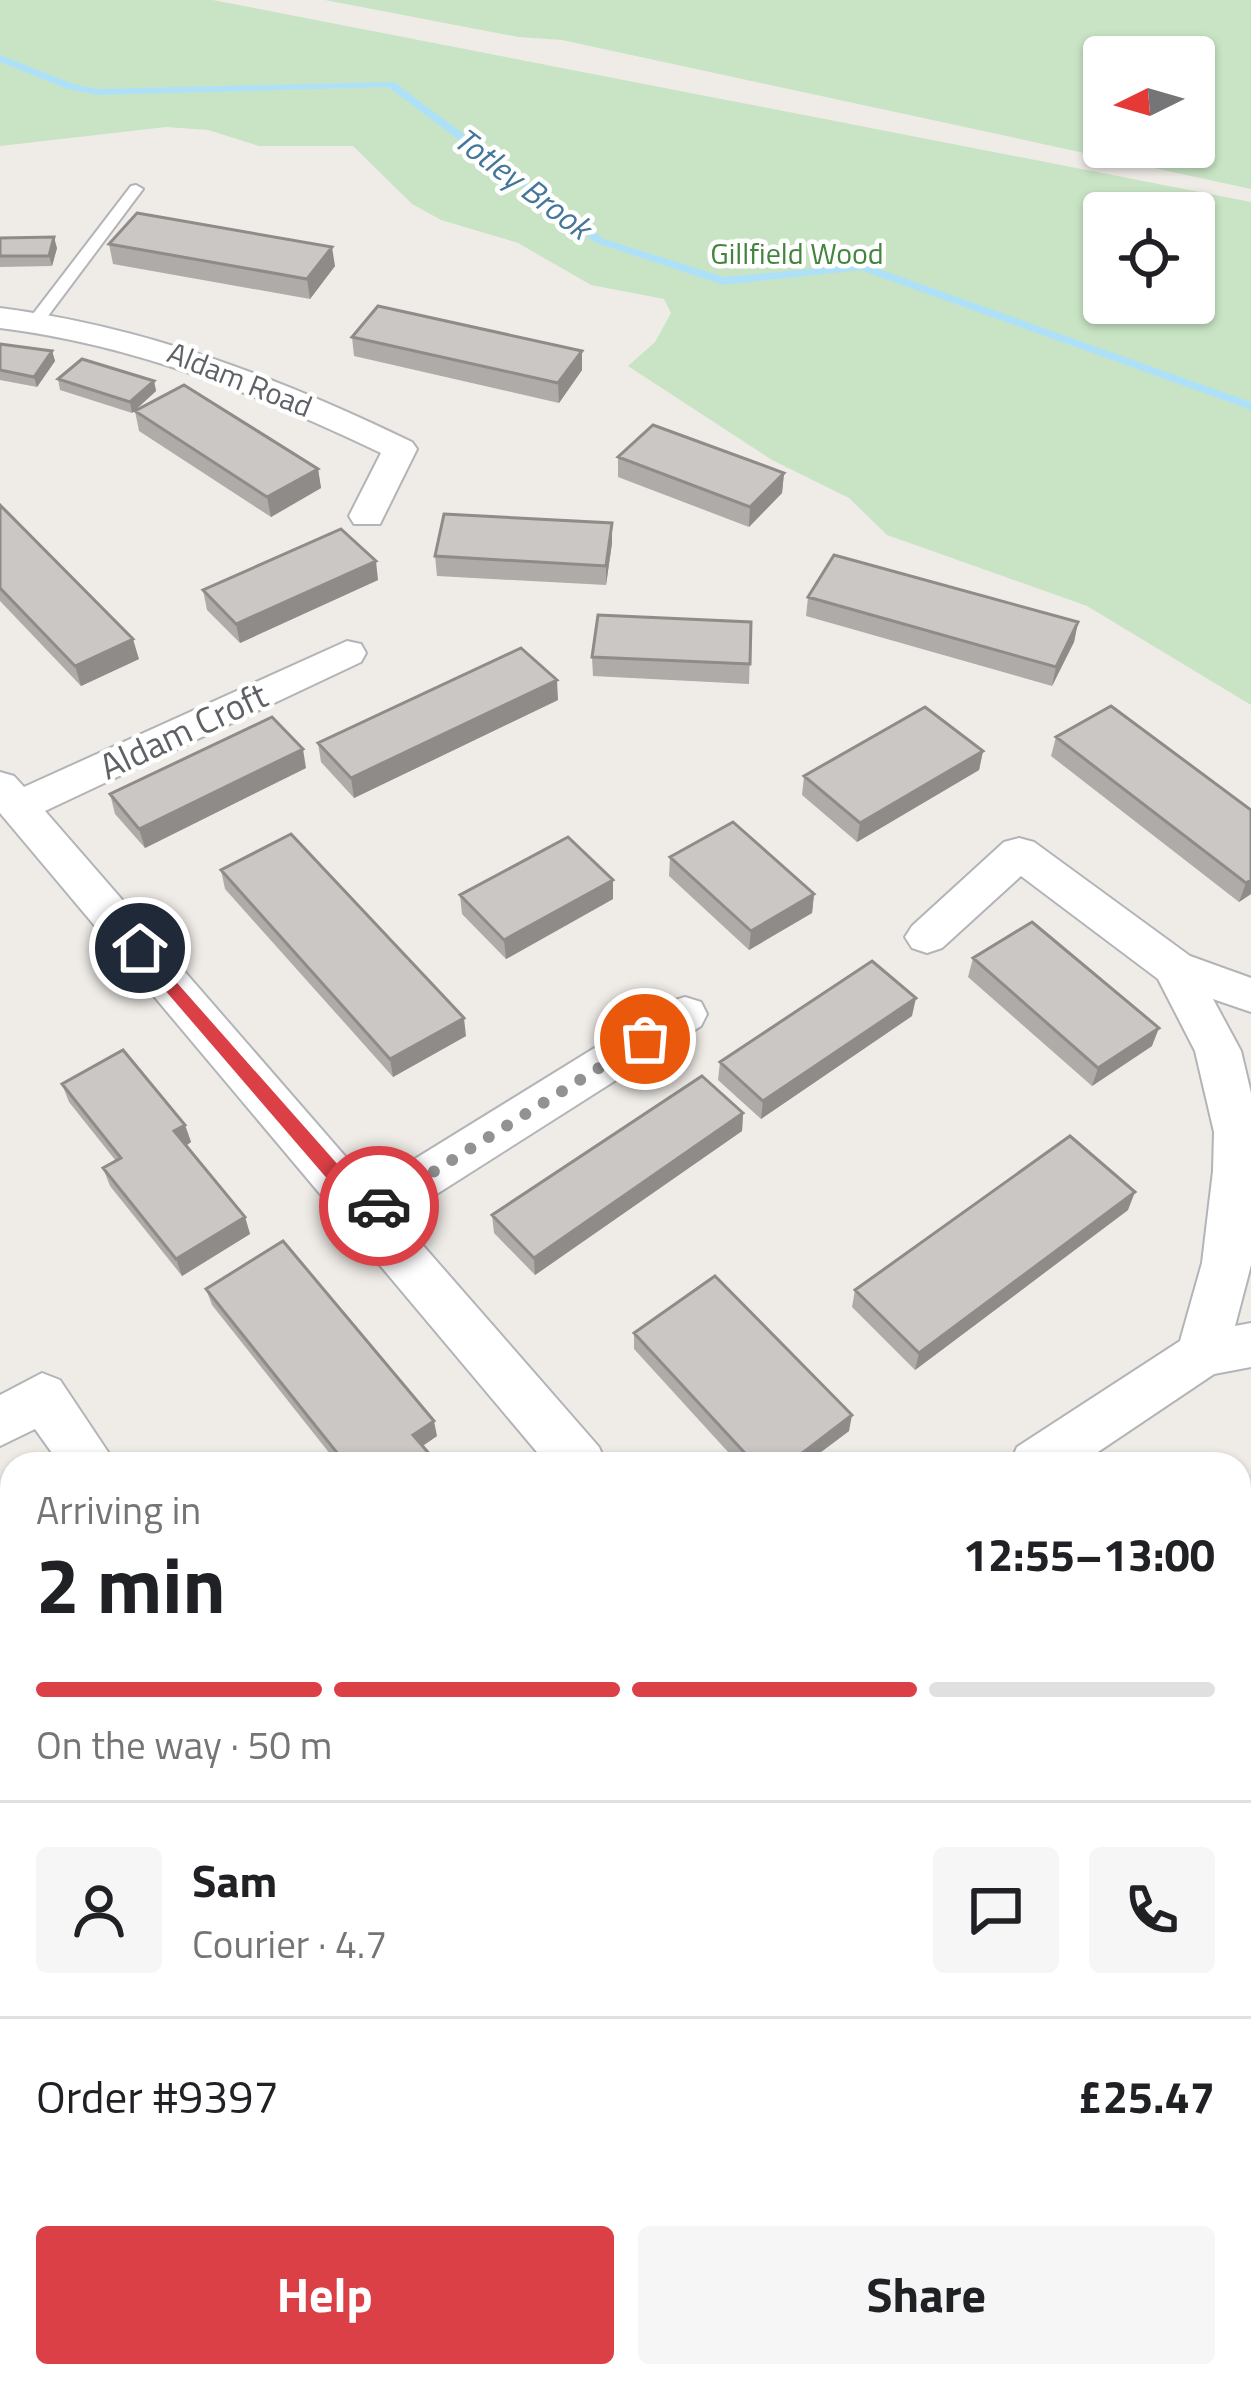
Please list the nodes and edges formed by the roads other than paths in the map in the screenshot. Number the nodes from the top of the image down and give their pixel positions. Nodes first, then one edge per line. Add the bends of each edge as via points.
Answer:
1 (136, 189) dead end
2 (0, 318) edge
3 (36, 321) junction
4 (367, 516) dead end
5 (347, 653) dead end
6 (5, 793) edge
7 (927, 938) dead end
8 (1174, 968) junction
9 (1251, 995) edge
10 (685, 1014) dead end
11 (368, 1213) junction
12 (1227, 1349) edge
13 (0, 1424) edge
14 (82, 1452) edge
15 (570, 1452) edge
16 (1056, 1452) edge

1 - 3 lane
2 - 3 street, Aldam Road
3 - 4 street, Aldam Road via 210,363 400,449
5 - 6 street, Aldam Croft
6 - 11 street
7 - 8 street via 1018,854
8 - 9 street
8 - 12 street via 1218,1051 1237,1132
10 - 11 street
11 - 15 street
12 - 16 street
13 - 14 street via 42,1396

